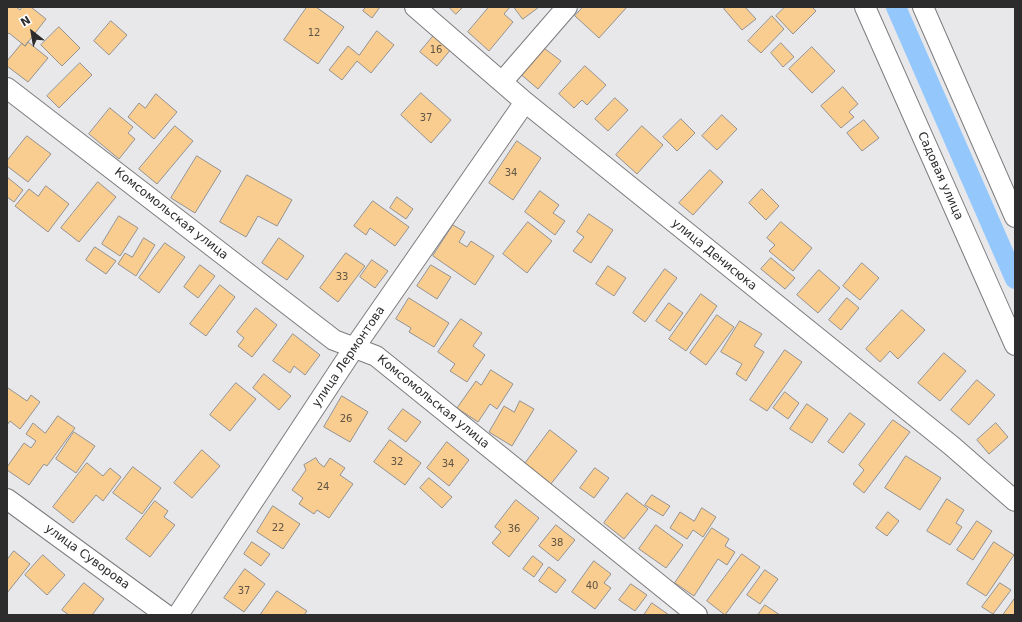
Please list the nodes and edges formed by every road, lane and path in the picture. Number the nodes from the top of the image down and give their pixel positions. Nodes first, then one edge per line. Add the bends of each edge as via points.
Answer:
1 (415, 7) edge
2 (566, 7) edge
3 (865, 7) edge
4 (923, 7) edge
5 (502, 82) junction
6 (7, 88) edge
7 (525, 102) junction
8 (1015, 217) edge
9 (1015, 345) edge
10 (354, 348) junction
11 (7, 499) edge
12 (1015, 501) edge
13 (166, 615) edge
14 (178, 615) edge
15 (697, 615) edge

1 - 5 street, улица Денисюка
2 - 5 street
3 - 9 street, Садовая улица
4 - 8 street
5 - 7 street, улица Денисюка
6 - 10 street, Комсомольская улица via 334,340
7 - 10 street, улица Лермонтова
7 - 12 street, улица Денисюка via 952,446
10 - 14 street, улица Лермонтова
10 - 15 street, Комсомольская улица via 376,356
11 - 13 street, улица Суворова

